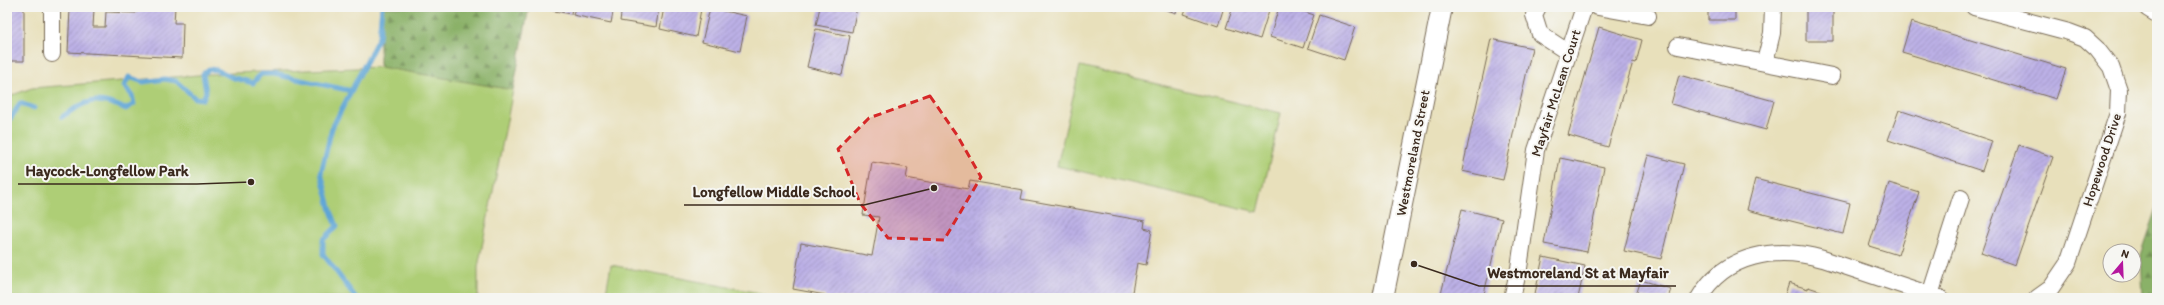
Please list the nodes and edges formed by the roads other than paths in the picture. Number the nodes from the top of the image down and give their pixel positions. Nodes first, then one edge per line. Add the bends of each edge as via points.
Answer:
1 (52, 7) edge
2 (1442, 7) edge
3 (1538, 7) edge
4 (1584, 7) edge
5 (1598, 7) edge
6 (1773, 7) edge
7 (1974, 7) edge
8 (2149, 7) edge
9 (2157, 12) edge
10 (1648, 16) dead end
11 (1678, 46) dead end
12 (1569, 53) junction
13 (52, 54) dead end
14 (1765, 62) junction
15 (1832, 76) dead end
16 (1961, 198) dead end
17 (1703, 296) edge
18 (1933, 297) edge
19 (1383, 298) edge
20 (1512, 298) edge
21 (2037, 298) edge

1 - 13 street
2 - 19 main road, Westmoreland Street
3 - 12 street via 1534,15 1540,34
4 - 12 street, Mayfair McLean Court
5 - 10 street
6 - 14 street via 1772,32
7 - 21 street, Hopewood Drive via 2085,38 2107,59 2119,90 2118,112 2073,252 2057,282
8 - 9 main road
11 - 14 street
12 - 20 street, Mayfair McLean Court via 1536,150 1519,268
14 - 15 street
16 - 18 street
17 - 18 street via 1714,278 1735,263 1753,256 1781,252 1814,257

